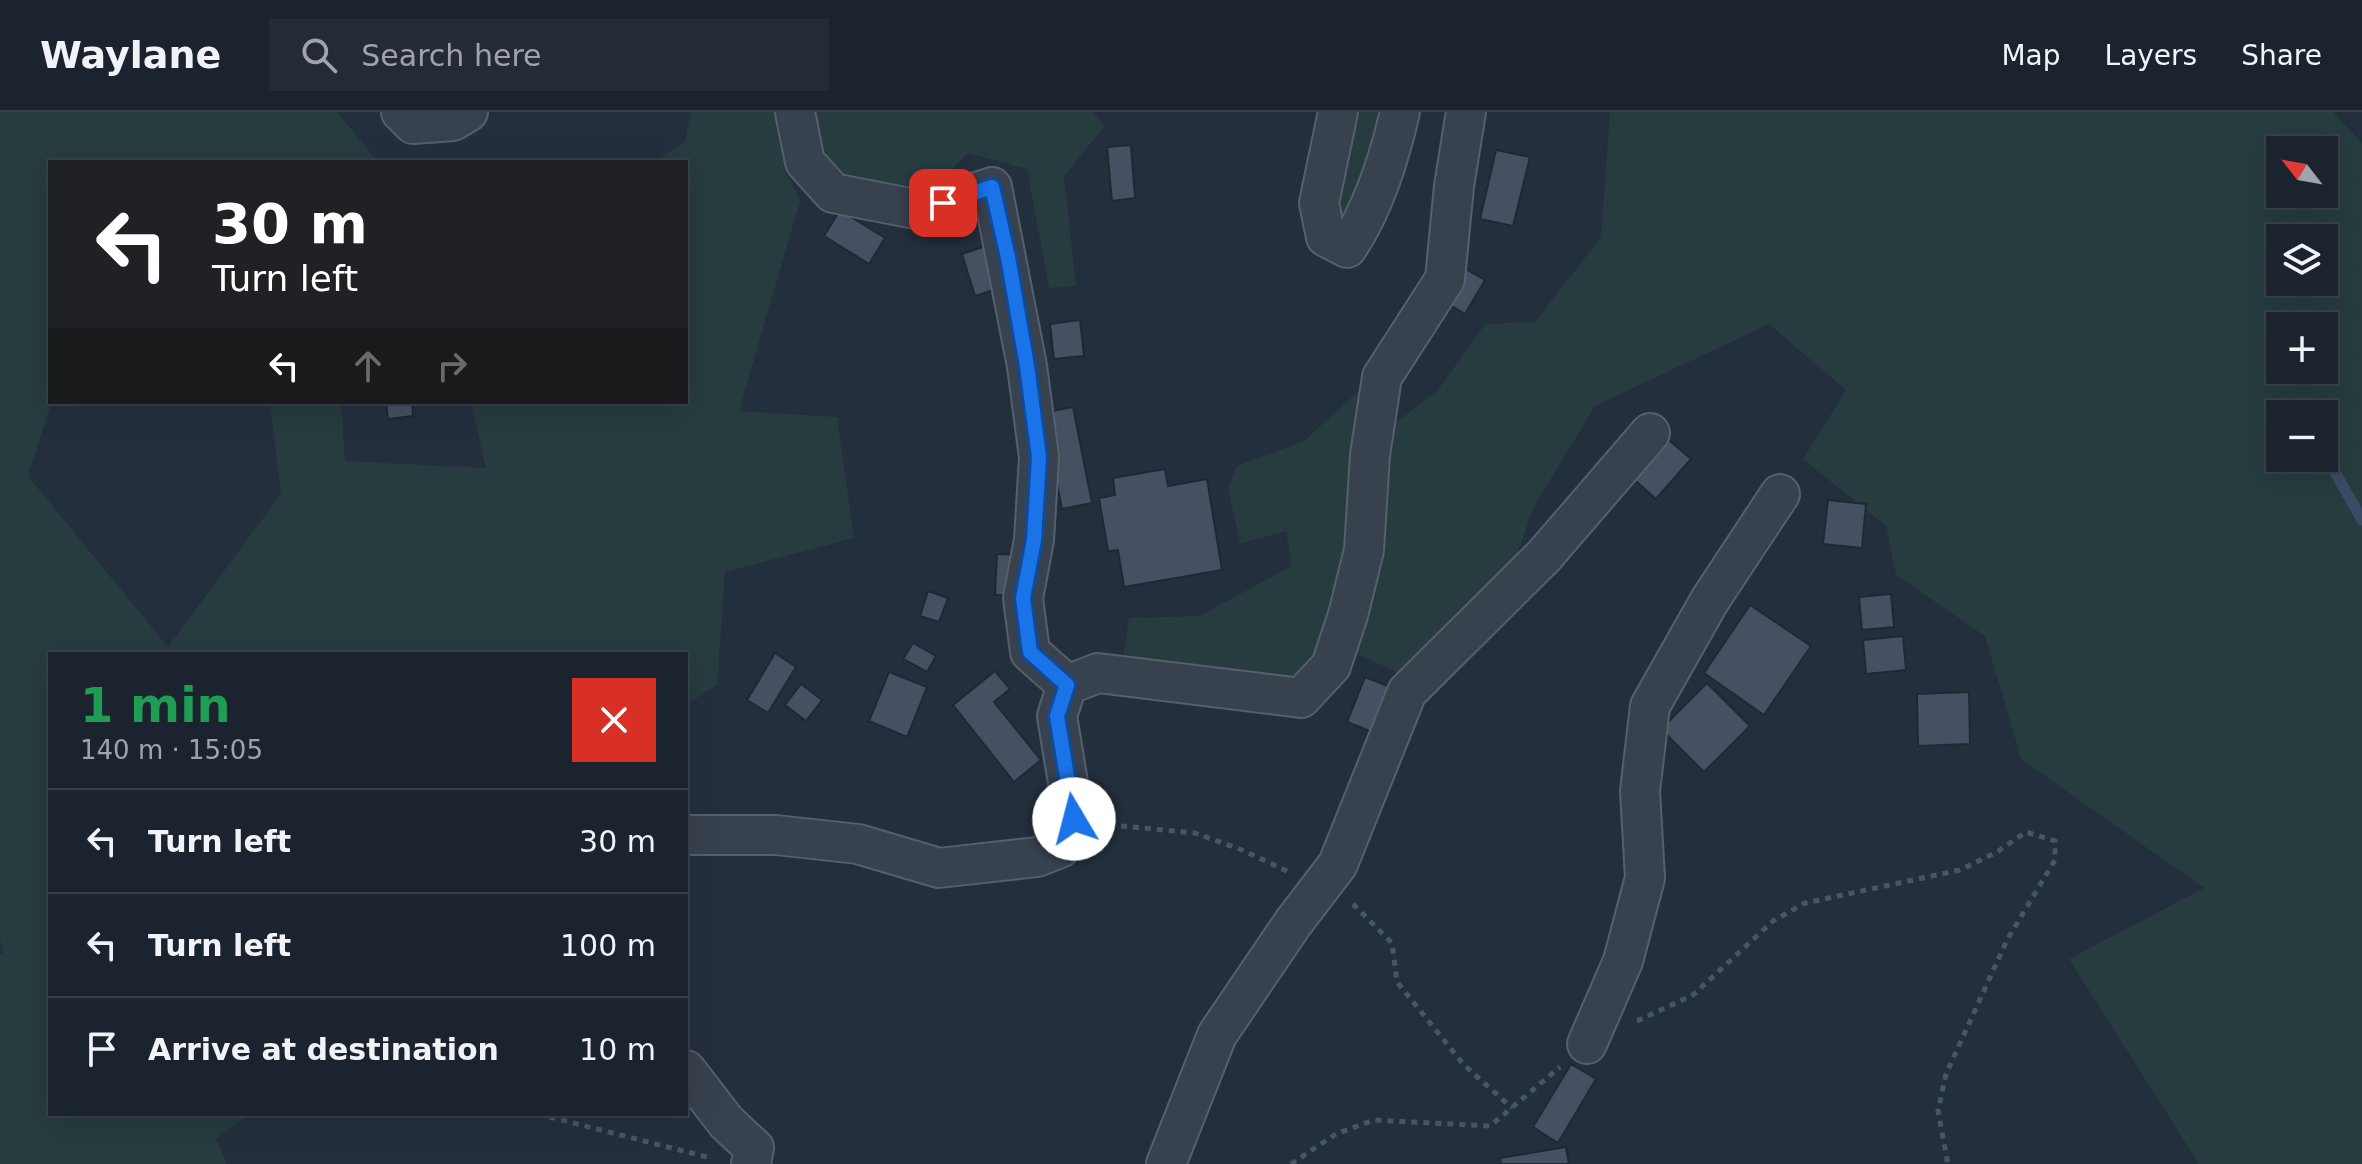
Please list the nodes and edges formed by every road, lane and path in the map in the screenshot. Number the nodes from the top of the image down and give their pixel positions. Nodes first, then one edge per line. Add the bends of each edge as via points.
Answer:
1 (401, 112) edge
2 (468, 112) edge
3 (795, 112) edge
4 (1338, 112) edge
5 (1400, 112) edge
6 (1466, 112) edge
7 (1650, 433) dead end
8 (1780, 494) dead end
9 (1067, 685) junction
10 (688, 835) edge
11 (1587, 1044) junction
12 (688, 1073) edge
13 (546, 1116) edge
14 (752, 1156) edge
15 (1166, 1164) edge
16 (1291, 1164) edge
17 (1948, 1164) edge

1 - 2 street via 413,124 453,121
3 - 9 street via 805,162 833,193 920,210 992,187 1039,457 1034,540 1023,598 1030,652
4 - 5 street via 1319,203 1326,237 1347,248 1364,224
6 - 9 street via 1445,279 1382,377 1364,550 1331,666 1301,698 1098,673
7 - 15 street via 1544,556 1407,692 1338,864 1217,1035
8 - 11 street via 1710,600 1650,706 1640,791 1645,878 1623,961
9 - 10 street via 1057,716 1074,819 1060,848 1037,857 939,868 858,844 776,835
11 - 16 path via 1490,1126 1374,1120 1336,1134
11 - 17 path via 1693,995 1773,921 1805,903 1960,870 2026,832 2055,841 2055,860 2007,940 1946,1074 1938,1111
12 - 14 street
13 - 14 path via 724,1161

